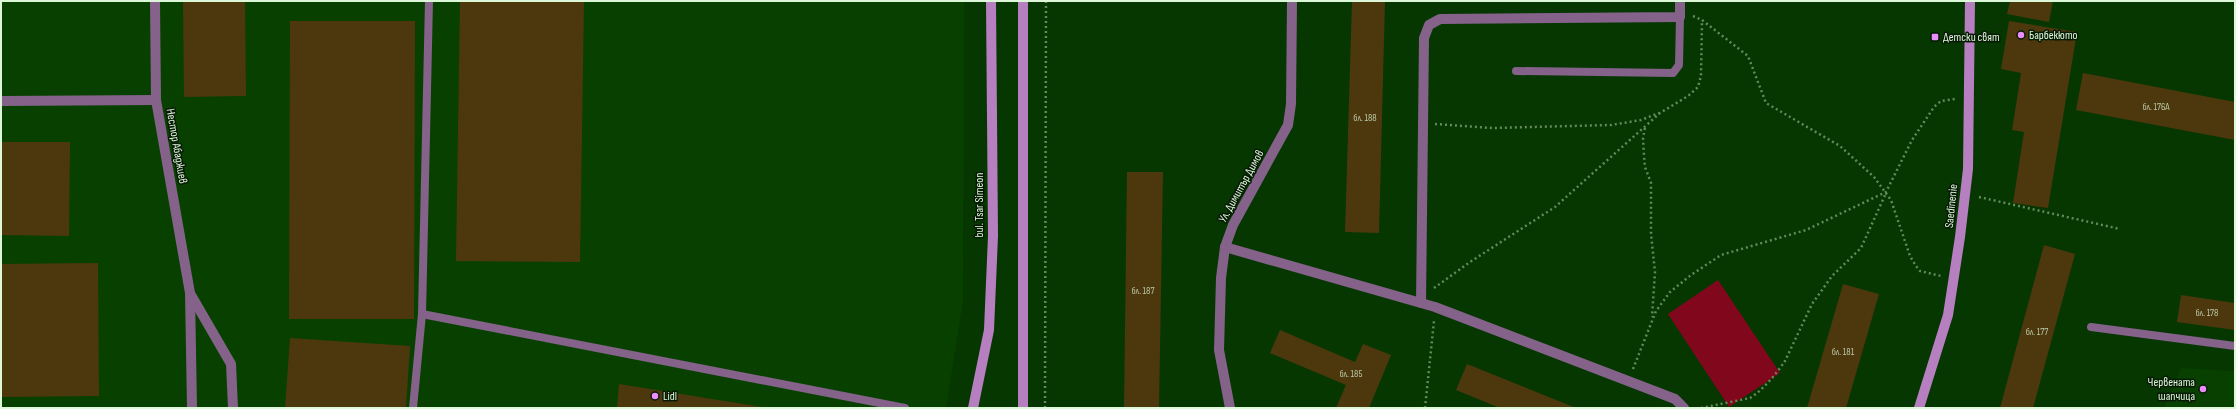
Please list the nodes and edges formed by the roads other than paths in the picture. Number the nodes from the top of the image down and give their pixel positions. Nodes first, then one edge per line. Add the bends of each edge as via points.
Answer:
1 (155, 1) edge
2 (429, 1) edge
3 (991, 1) edge
4 (1023, 1) edge
5 (1292, 1) edge
6 (1680, 1) edge
7 (1970, 1) edge
8 (1680, 17) junction
9 (1516, 71) dead end
10 (156, 100) junction
11 (1, 101) edge
12 (1225, 247) junction
13 (190, 293) junction
14 (1422, 300) junction
15 (422, 314) junction
16 (2091, 327) dead end
17 (2235, 346) edge
18 (192, 408) edge
19 (233, 408) edge
20 (412, 408) edge
21 (905, 408) edge
22 (973, 408) edge
23 (1023, 408) edge
24 (1230, 408) edge
25 (1684, 408) edge
26 (1919, 408) edge

1 - 10 street, Нестор Абаджиев
2 - 15 lane
3 - 22 main road, bul. Tsar Simeon via 989,330
4 - 23 main road
5 - 12 street, Ул. Димитър Димов via 1291,104 1288,125 1233,225
6 - 8 street
7 - 26 main road, Saedinenie via 1968,169 1965,193 1948,314
8 - 9 lane via 1679,65 1673,73
8 - 14 street via 1440,19 1429,25 1424,38
10 - 11 street
10 - 13 street, Нестор Абаджиев
12 - 14 street
12 - 24 street, Ул. Димитър Димов via 1221,278 1219,350
13 - 18 street, Нестор Абаджиев
13 - 19 street, Нестор Абаджиев via 231,364
14 - 25 street via 1675,399
15 - 20 lane
15 - 21 lane
16 - 17 lane

